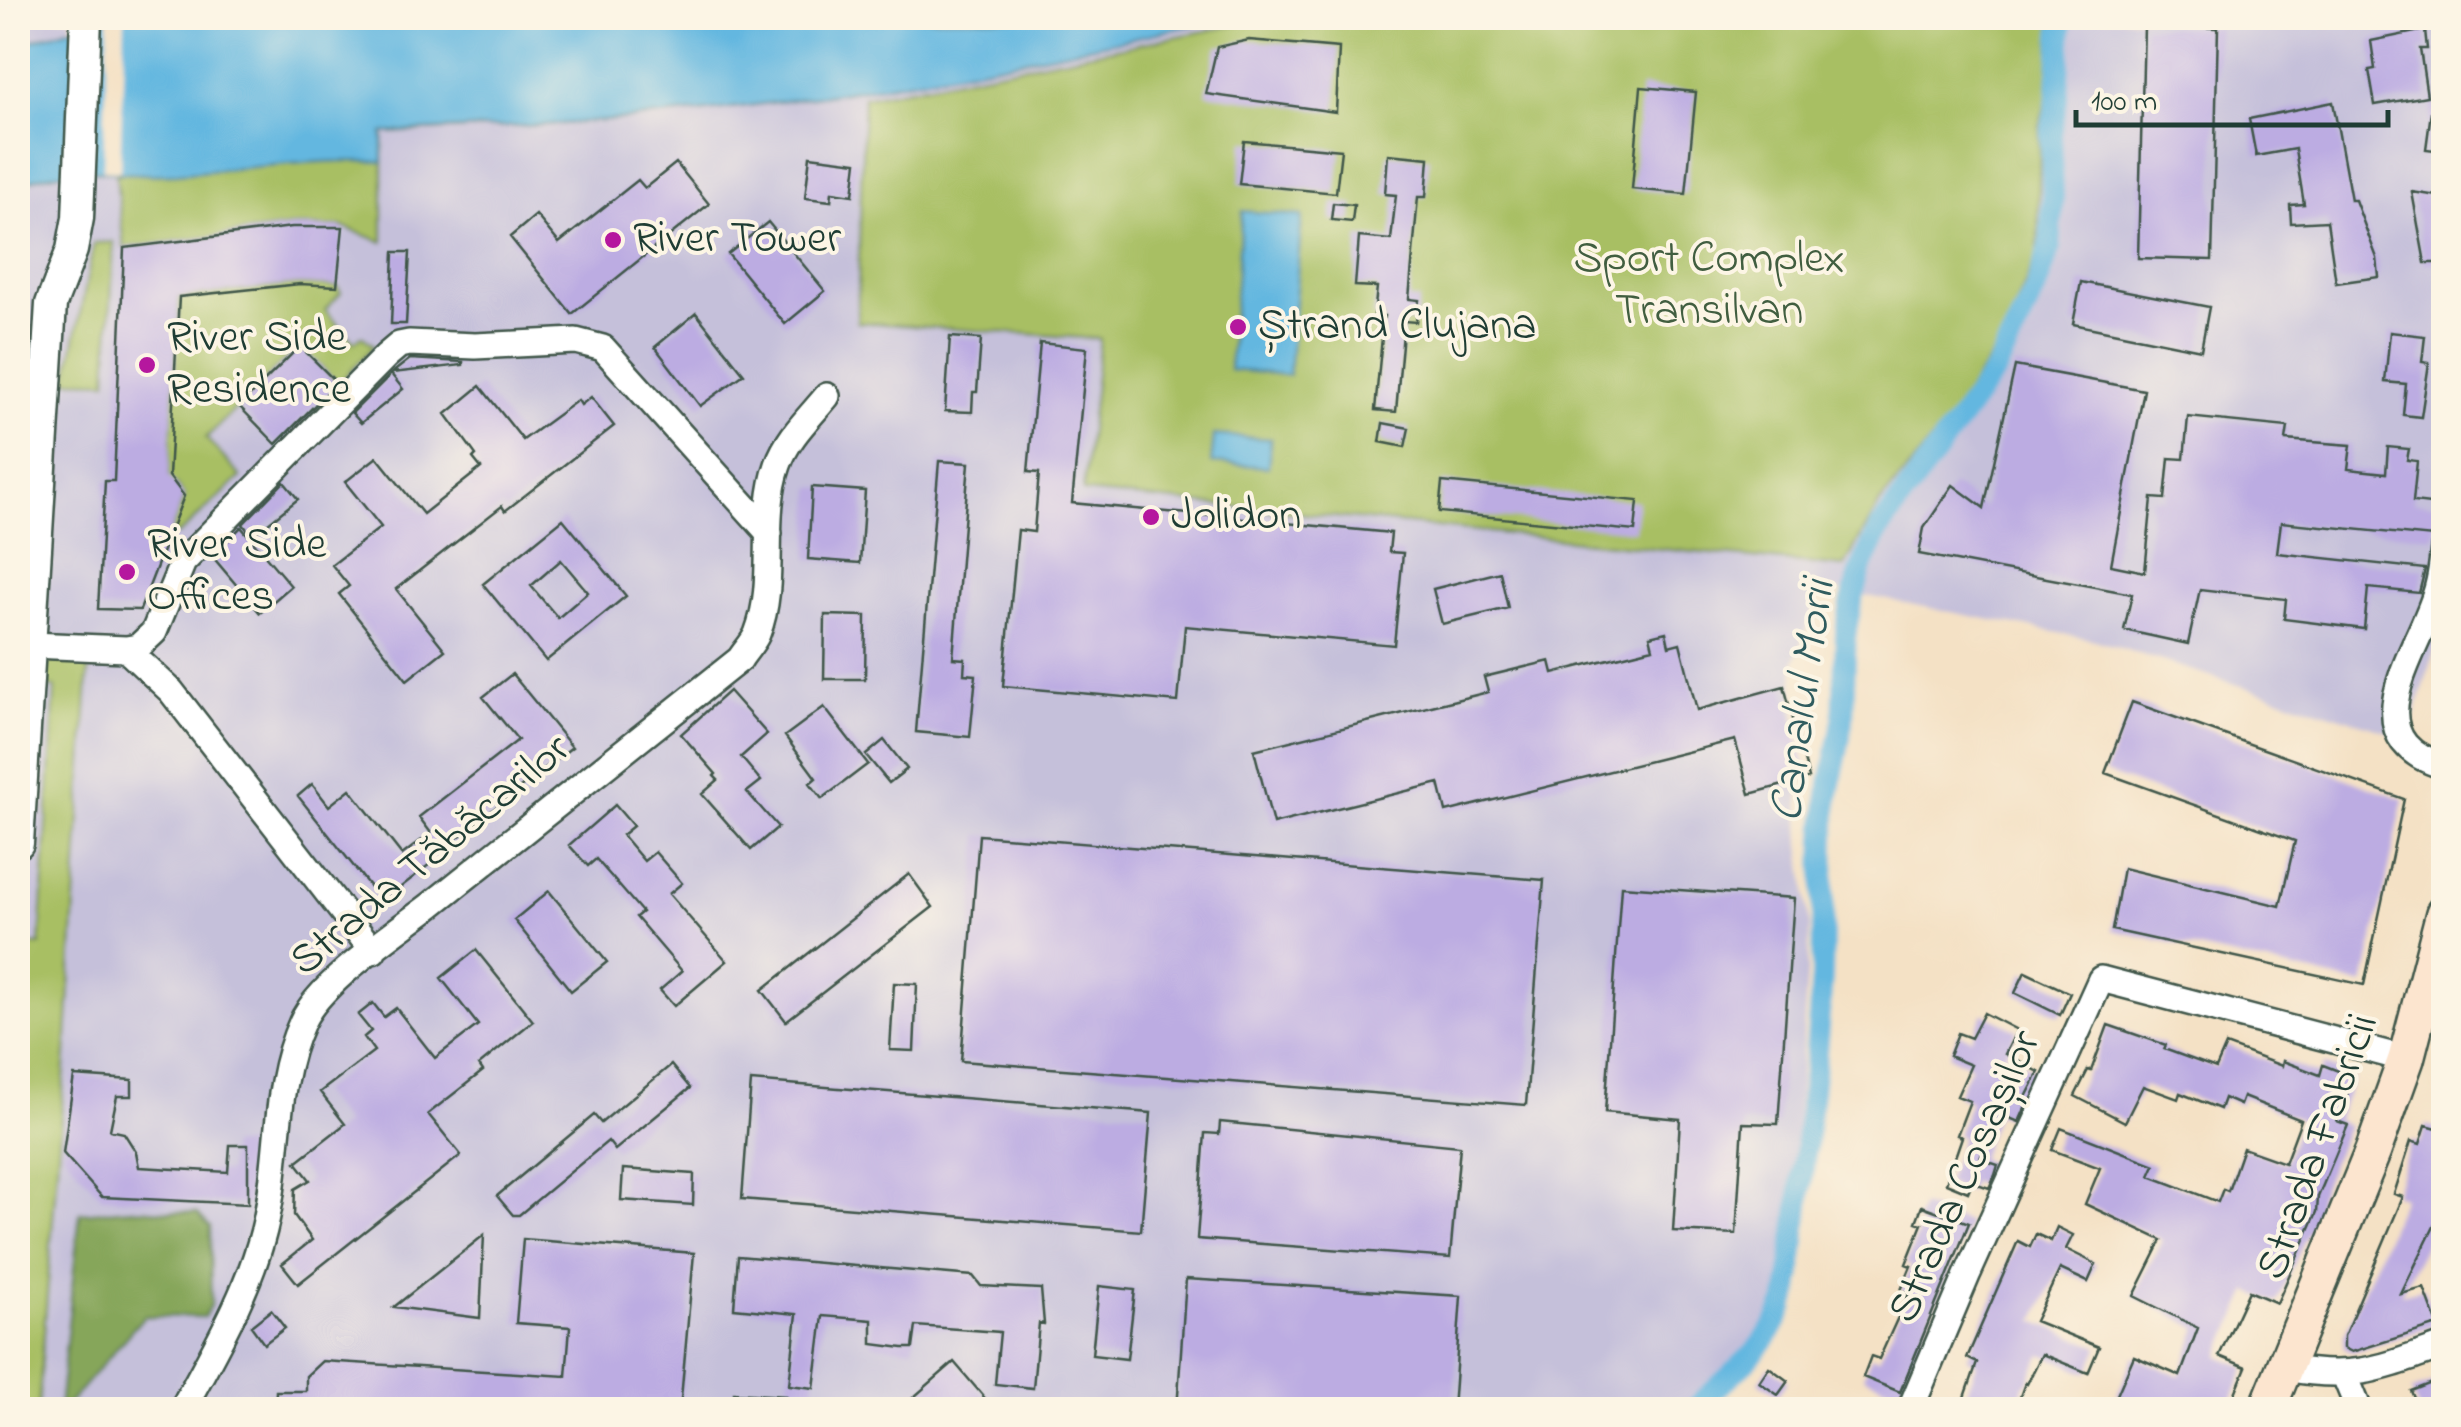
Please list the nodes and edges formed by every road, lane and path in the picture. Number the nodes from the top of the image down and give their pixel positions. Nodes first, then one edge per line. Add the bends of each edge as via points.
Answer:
1 (86, 18) edge
2 (827, 396) dead end
3 (769, 533) junction
4 (2444, 548) edge
5 (31, 645) junction
6 (126, 649) junction
7 (2444, 766) edge
8 (18, 843) edge
9 (2444, 913) edge
10 (373, 951) junction
11 (2406, 1059) junction
12 (2444, 1346) edge
13 (2286, 1368) junction
14 (2345, 1376) junction
15 (182, 1410) edge
16 (1910, 1410) edge
17 (2267, 1410) edge
18 (2359, 1410) edge

1 - 5 street via 82,177 72,250 52,304
2 - 3 street, Strada Tăbăcarilor via 778,465
3 - 6 street via 603,348 576,341 409,342 386,356 182,562 154,632
3 - 10 street, Strada Tăbăcarilor via 764,604 756,636 740,659
4 - 7 street via 2433,604 2394,710 2406,747
5 - 6 street
5 - 8 street
6 - 10 street via 171,690
9 - 11 main road, Strada Fabricii
10 - 15 street, Strada Tăbăcarilor via 322,993 301,1023 253,1266
11 - 13 main road, Strada Fabricii
11 - 16 street, Strada Cosașilor via 2102,979
12 - 14 street
13 - 14 street
13 - 17 main road, Strada Fabricii
14 - 18 street

